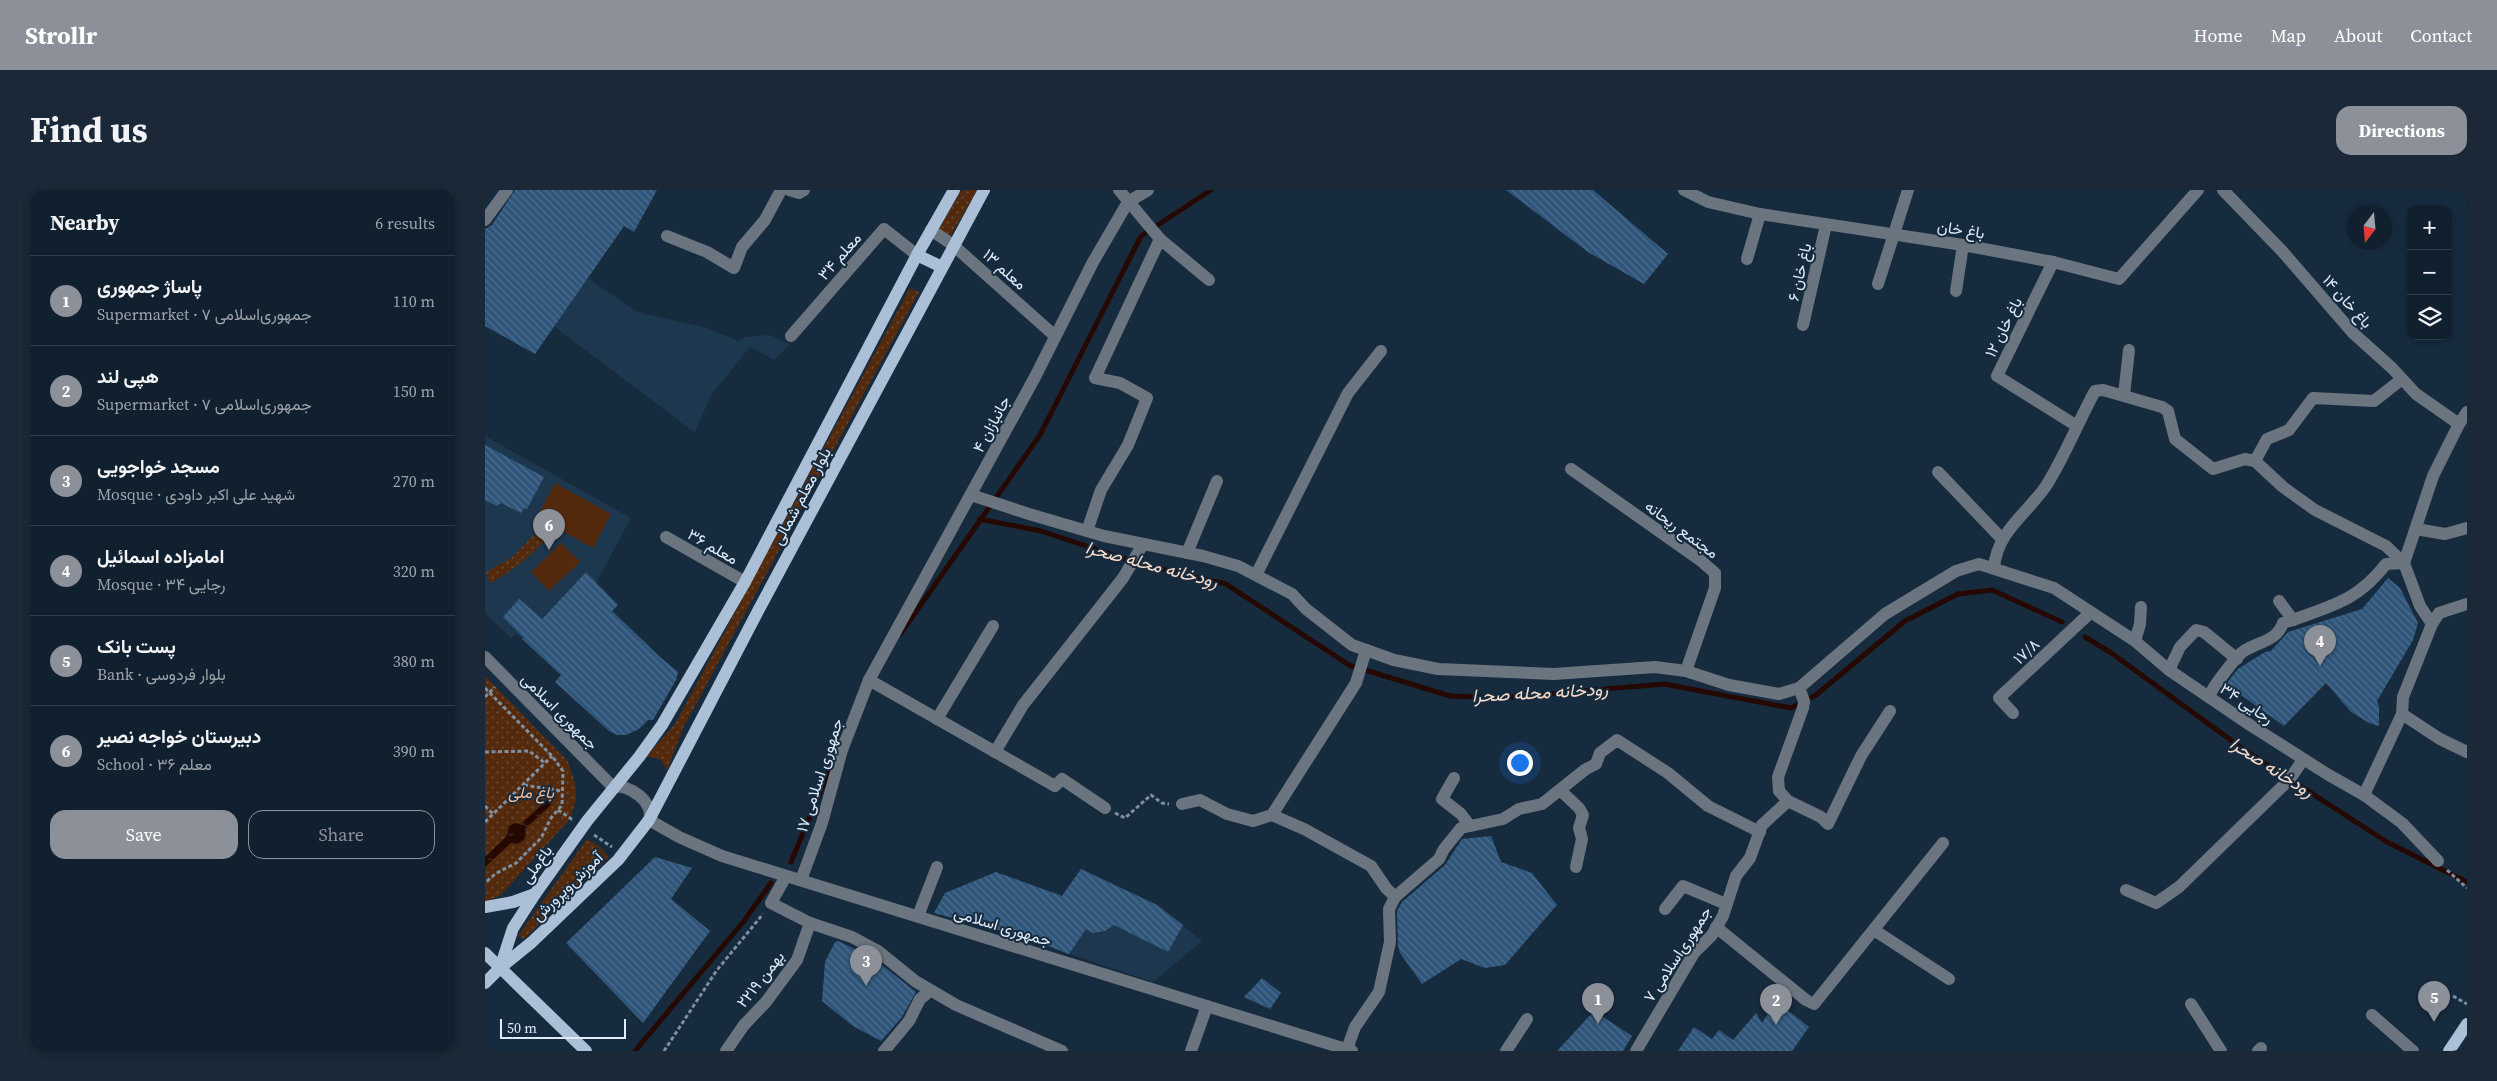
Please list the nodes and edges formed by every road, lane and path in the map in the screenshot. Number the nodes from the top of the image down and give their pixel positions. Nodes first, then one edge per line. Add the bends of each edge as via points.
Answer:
1 (507, 190) edge
2 (781, 190) edge
3 (789, 190) edge
4 (804, 190) edge
5 (955, 190) edge
6 (984, 190) edge
7 (1119, 190) edge
8 (1148, 190) edge
9 (1684, 190) edge
10 (1908, 190) edge
11 (2223, 190) edge
12 (2192, 192) edge
13 (490, 202) edge
14 (1128, 202) junction
15 (1760, 214) junction
16 (485, 220) edge
17 (1826, 225) junction
18 (931, 230) junction
19 (667, 236) dead end
20 (1893, 236) junction
21 (1158, 238) junction
22 (953, 245) junction
23 (1963, 245) junction
24 (917, 255) junction
25 (1747, 259) dead end
26 (2053, 262) junction
27 (942, 267) junction
28 (1209, 280) dead end
29 (1878, 284) dead end
30 (1956, 291) dead end
31 (1803, 325) dead end
32 (791, 336) dead end
33 (1055, 336) junction
34 (2129, 350) dead end
35 (1381, 351) dead end
36 (2402, 379) junction
37 (2124, 395) junction
38 (2467, 412) edge
39 (2459, 424) junction
40 (2077, 426) junction
41 (2255, 461) junction
42 (1571, 469) dead end
43 (1937, 472) dead end
44 (1217, 481) dead end
45 (971, 495) junction
46 (2467, 528) edge
47 (2416, 529) junction
48 (1087, 531) junction
49 (666, 537) dead end
50 (2002, 540) junction
51 (1143, 545) junction
52 (1187, 553) junction
53 (2405, 563) junction
54 (1995, 568) junction
55 (1256, 575) junction
56 (745, 582) junction
57 (2279, 601) dead end
58 (2467, 604) edge
59 (2141, 607) dead end
60 (2090, 613) junction
61 (2293, 620) junction
62 (2432, 624) junction
63 (993, 626) dead end
64 (2135, 641) junction
65 (1366, 651) junction
66 (485, 657) edge
67 (2237, 659) junction
68 (2169, 670) junction
69 (1687, 671) junction
70 (869, 680) junction
71 (485, 688) edge
72 (1799, 688) junction
73 (2209, 697) junction
74 (1889, 711) dead end
75 (2013, 713) dead end
76 (2402, 714) junction
77 (937, 719) junction
78 (485, 752) edge
79 (995, 752) junction
80 (2467, 752) edge
81 (552, 756) junction
82 (2302, 760) junction
83 (545, 763) junction
84 (1454, 778) dead end
85 (523, 785) junction
86 (613, 787) junction
87 (562, 791) junction
88 (1561, 791) junction
89 (2365, 795) junction
90 (1789, 801) junction
91 (1182, 804) joint
92 (485, 806) edge
93 (1105, 808) joint
94 (493, 814) junction
95 (1272, 815) junction
96 (649, 820) junction
97 (485, 822) edge
98 (1469, 826) junction
99 (1760, 832) junction
100 (1943, 843) dead end
101 (2438, 860) joint
102 (937, 867) dead end
103 (1576, 867) dead end
104 (786, 876) junction
105 (801, 880) junction
106 (485, 883) edge
107 (2467, 888) edge
108 (2126, 890) dead end
109 (535, 894) junction
110 (1395, 897) junction
111 (771, 902) junction
112 (1726, 904) junction
113 (485, 907) edge
114 (1665, 909) dead end
115 (918, 916) junction
116 (810, 923) junction
117 (1716, 927) junction
118 (513, 928) junction
119 (1874, 930) junction
120 (532, 942) junction
121 (485, 953) edge
122 (500, 968) junction
123 (1949, 979) dead end
124 (485, 983) edge
125 (930, 990) junction
126 (2453, 996) dead end
127 (2191, 1004) dead end
128 (2467, 1004) edge
129 (1207, 1006) junction
130 (2372, 1016) dead end
131 (1527, 1019) dead end
132 (2467, 1024) edge
133 (1349, 1050) edge
134 (586, 1051) edge
135 (664, 1051) edge
136 (727, 1051) edge
137 (884, 1051) edge
138 (1063, 1051) edge
139 (1191, 1051) edge
140 (1506, 1051) edge
141 (1636, 1051) edge
142 (2221, 1051) edge
143 (2413, 1051) edge
144 (2449, 1051) edge

1 - 13 street
2 - 19 street via 765,220 743,248 735,268 707,252
3 - 4 street via 799,193
5 - 18 main road, بلوار معلم شمالی
6 - 22 main road, بلوار معلم شمالی
7 - 14 street
8 - 14 street, جانبازان ۴
9 - 15 street, باغ خان via 1707,202
10 - 20 street
11 - 36 street, باغ خان ۱۴ via 2282,251 2353,333
12 - 26 street, باغ خان via 2119,278
13 - 16 street
14 - 21 street
14 - 33 street, جانبازان ۴
15 - 17 street, باغ خان
15 - 25 street
17 - 20 street, باغ خان
17 - 31 street, باغ خان ۶
18 - 22 street, معلم ۱۳
18 - 24 main road, بلوار معلم شمالی
20 - 23 street, باغ خان
20 - 29 street
21 - 28 street
21 - 48 street via 1095,378 1120,384 1147,398 1128,445 1101,490
22 - 27 main road, بلوار معلم شمالی
22 - 33 street, معلم ۱۳
23 - 26 street, باغ خان
23 - 30 street
24 - 27 main road
24 - 32 street, معلم ۳۴ via 883,229
24 - 56 main road, بلوار معلم شمالی
26 - 40 street, باغ خان ۱۲ via 1997,376
27 - 96 main road, بلوار معلم شمالی
33 - 45 street, جانبازان ۴
34 - 37 street
35 - 55 street via 1348,393
36 - 39 street, باغ خان ۱۴
36 - 41 street via 2374,401 2313,398 2289,430 2267,439
37 - 40 street via 2095,391
37 - 41 street via 2168,411 2175,439 2213,469 2245,459
38 - 39 street
39 - 47 street via 2433,476
40 - 50 street via 2045,486
41 - 53 street via 2315,510 2386,546
42 - 69 street, مجتمع ریحانه via 1715,573 1715,588
43 - 50 street
44 - 52 street
45 - 48 street
45 - 70 street, جانبازان ۴
46 - 47 street via 2445,534
47 - 53 street
48 - 51 street
49 - 56 street, معلم ۳۶
50 - 54 street via 1995,552
51 - 52 street
51 - 79 street via 1123,578 1023,705
52 - 55 street via 1238,566
53 - 61 street via 2386,564 2372,582 2352,598
53 - 62 street via 2420,606
54 - 60 street, رجایی ۳۴ via 2054,588
54 - 72 street, رجایی ۳۴ via 1979,564 1956,571 1933,584 1885,614
55 - 65 street via 1292,594 1352,645
56 - 86 main road, بلوار معلم شمالی via 661,725
57 - 61 street
58 - 62 street via 2439,613
59 - 64 street
60 - 64 street, رجایی ۳۴
60 - 75 street, ۱۷/۸ via 1999,698
61 - 67 street via 2283,623 2279,633 2242,652
62 - 76 street via 2403,697
63 - 77 street
64 - 68 street, رجایی ۳۴
65 - 69 street via 1437,669 1554,674 1655,667
65 - 95 street via 1356,683
66 - 86 street, جمهوری اسلامی
67 - 68 street via 2204,632 2196,630 2180,646
67 - 73 street via 2211,688
68 - 73 street, رجایی ۳۴
69 - 72 street via 1729,685 1779,694
70 - 77 street
70 - 105 street, جمهوری اسلامی ۱۷ via 842,750 822,824
71 - 81 path
72 - 90 street via 1804,704 1778,777 1779,791
73 - 82 street, رجایی ۳۴
74 - 90 street via 1861,756 1828,824
76 - 80 street
76 - 89 street
77 - 79 street
78 - 83 path via 529,750
79 - 93 street via 1055,786 1062,779
81 - 83 path
81 - 87 path via 563,771
82 - 89 street, رجایی ۳۴
82 - 108 street via 2289,780 2179,887 2156,903
83 - 85 path
84 - 98 street via 1443,799 1461,814
85 - 87 path
85 - 94 path
86 - 96 street via 625,787 638,795 648,808
86 - 109 main road, باغ‌ملی
87 - 106 path via 562,805 541,838 515,863
88 - 98 street via 1542,804 1519,809 1503,819
88 - 99 street via 1586,769 1597,764 1600,753 1617,740 1668,773 1708,806
88 - 103 street via 1583,815
89 - 101 street, رجایی ۳۴ via 2402,824
90 - 99 street, جمهوری‌اسلامی ۷ via 1762,825
91 - 93 path via 1162,803 1151,795 1125,818
91 - 95 street via 1200,800 1227,814 1253,821
92 - 94 path
94 - 97 path
95 - 110 street via 1371,866
96 - 104 street, جمهوری اسلامی via 679,838 722,856
96 - 120 main road, آموزش‌و‌پرورش via 618,860
98 - 110 street via 1461,828 1439,859
99 - 112 street, جمهوری‌اسلامی ۷ via 1750,858 1736,876
100 - 119 street
101 - 107 path
102 - 115 street
104 - 105 street, جمهوری اسلامی
104 - 111 street
105 - 115 street, جمهوری اسلامی
109 - 113 main road
109 - 118 main road, باغ‌ملی
110 - 133 street via 1389,909 1389,942 1379,992 1355,1027
111 - 116 street
111 - 135 path via 717,970
112 - 114 street via 1683,886
112 - 117 street, جمهوری‌اسلامی ۷
115 - 129 street, جمهوری اسلامی
116 - 125 street via 852,937 878,951
116 - 136 street, ۲۲بهمن ۱۹ via 797,960
117 - 119 street via 1814,1004
117 - 141 street, جمهوری‌اسلامی ۷ via 1694,953
118 - 120 main road via 518,941
118 - 122 main road, باغ‌ملی
119 - 123 street
120 - 122 main road, آموزش‌و‌پرورش
121 - 122 main road
122 - 124 main road, آموزش‌و‌پرورش
122 - 134 main road
125 - 137 street via 919,999 909,1021
125 - 138 street via 956,1005
126 - 128 path
127 - 142 street
129 - 133 street, جمهوری اسلامی
129 - 139 street
130 - 143 street
131 - 140 street
132 - 144 main road

